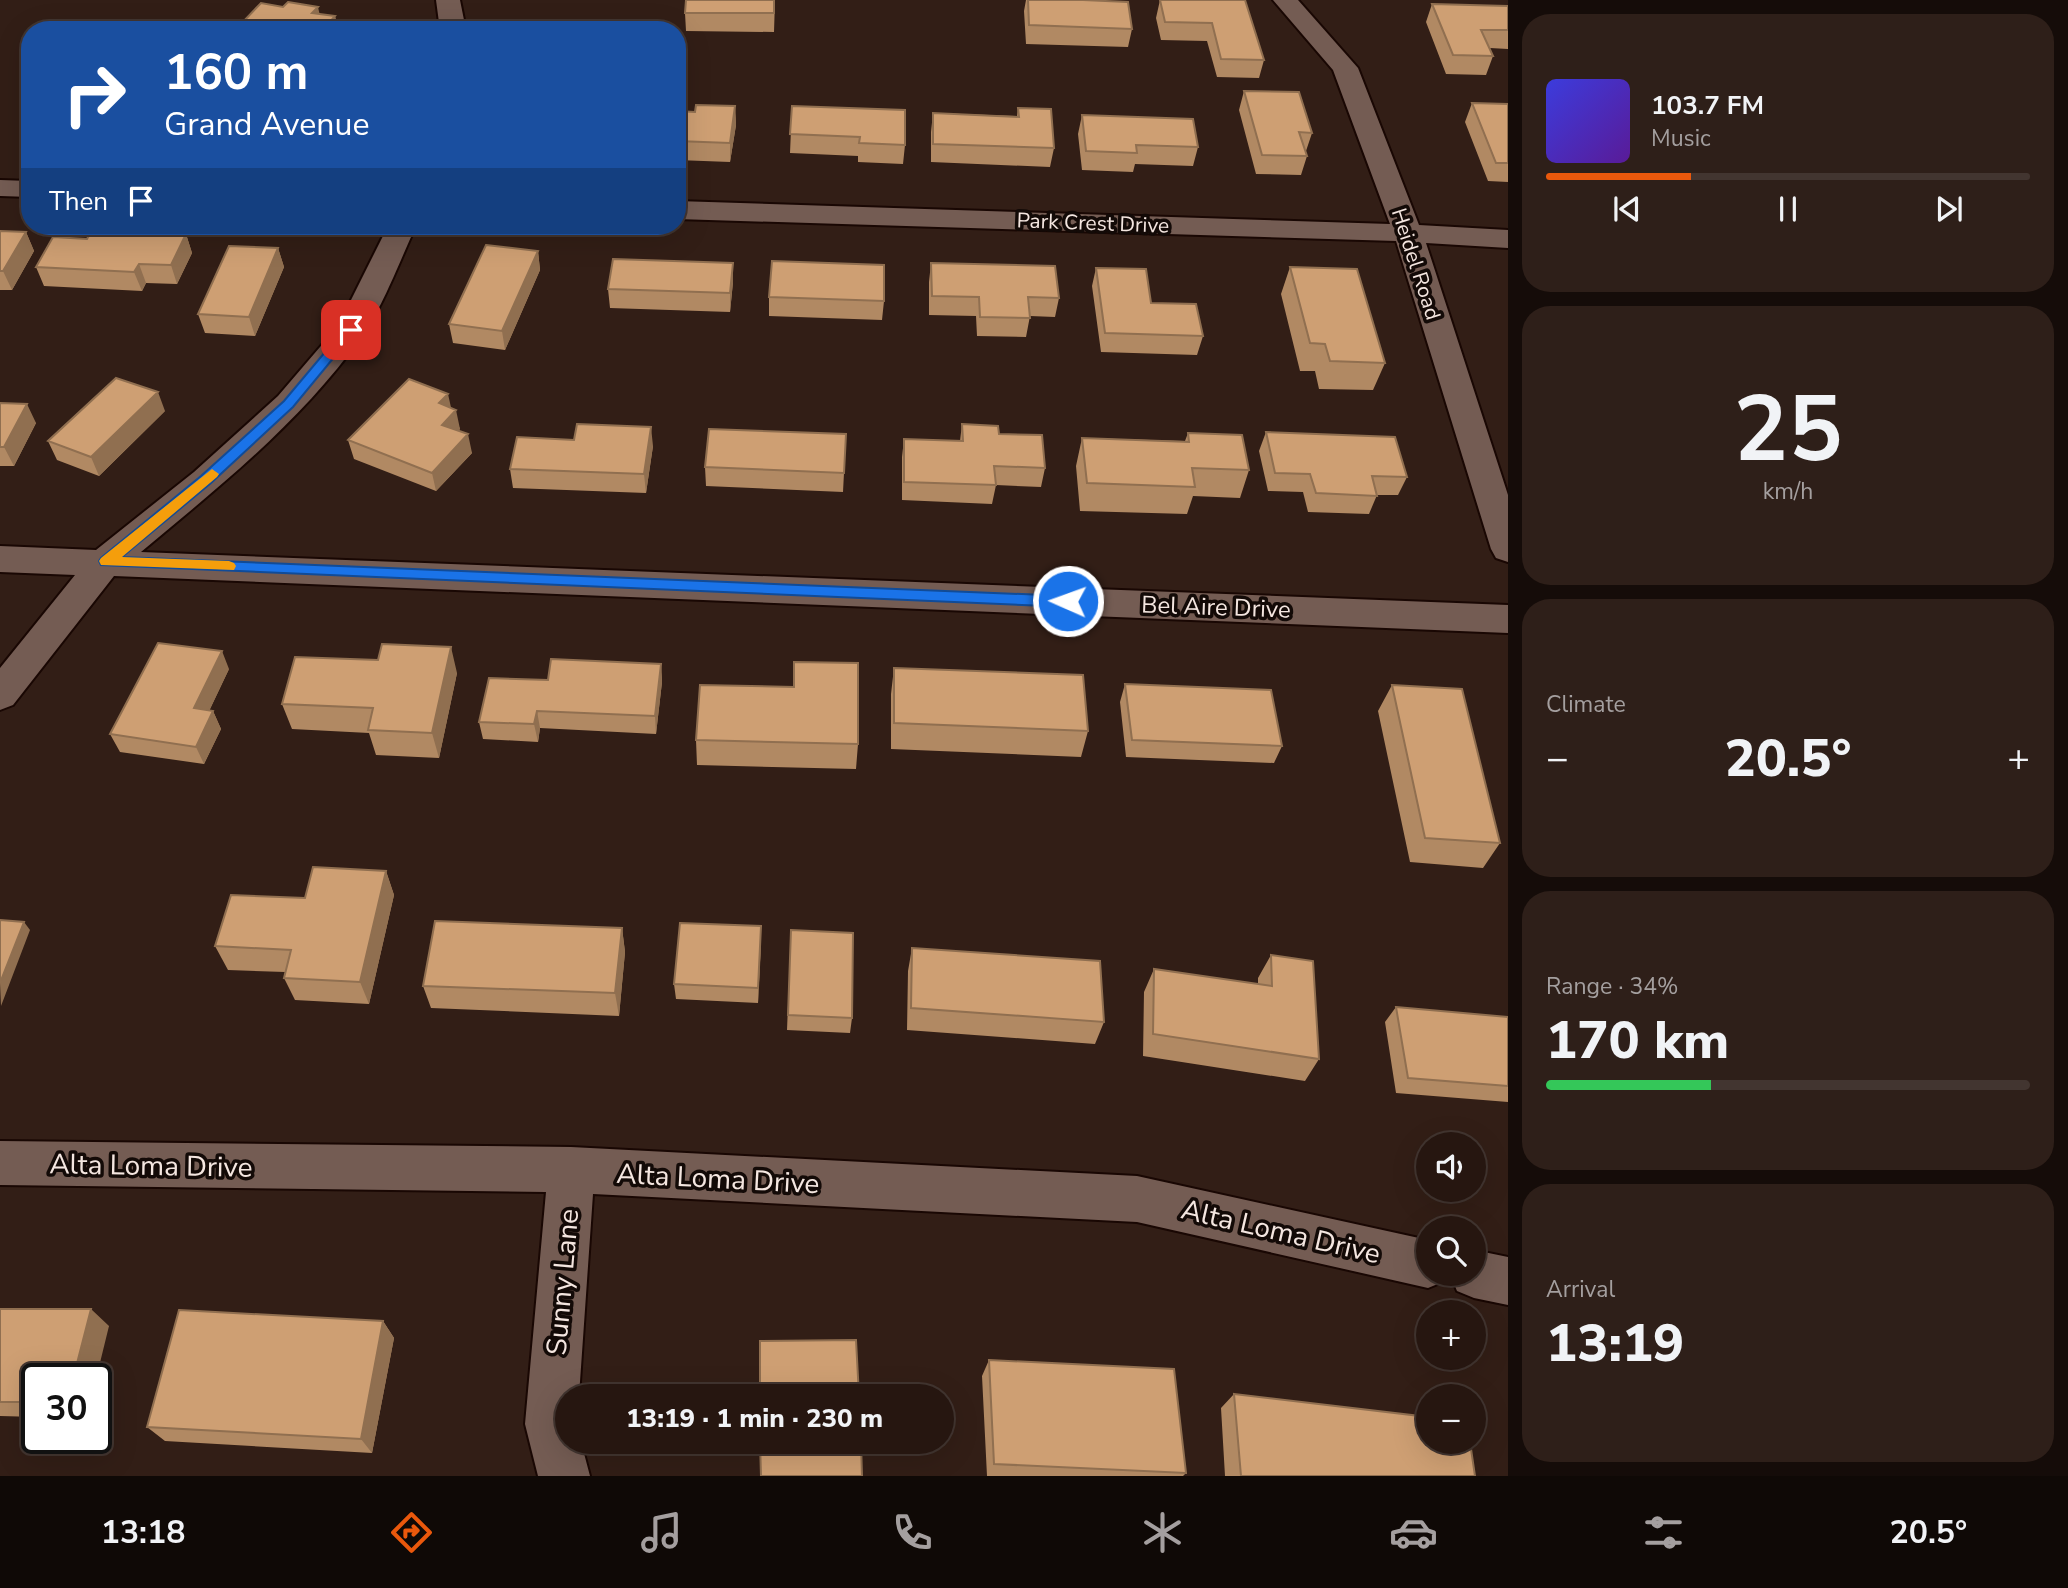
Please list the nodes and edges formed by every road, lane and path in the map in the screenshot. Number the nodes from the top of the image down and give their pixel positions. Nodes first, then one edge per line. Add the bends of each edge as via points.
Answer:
1 (448, 0) edge
2 (1285, 0) edge
3 (452, 21) edge
4 (0, 188) edge
5 (21, 189) edge
6 (686, 210) edge
7 (1408, 233) junction
8 (398, 235) edge
9 (1508, 239) edge
10 (1508, 549) edge
11 (0, 558) edge
12 (106, 561) junction
13 (1508, 619) edge
14 (0, 695) edge
15 (0, 1163) edge
16 (572, 1170) junction
17 (1416, 1261) edge
18 (1486, 1277) edge
19 (1508, 1282) edge
20 (564, 1476) edge

1 - 3 street
2 - 7 street, Heidel Road via 1345,68
4 - 5 street
6 - 7 street, Park Crest Drive
7 - 9 street, Park Crest Drive
7 - 10 street, Heidel Road
8 - 12 street via 351,330 289,404 206,480
11 - 12 street, Bel Aire Drive
12 - 13 street, Bel Aire Drive
12 - 14 street
15 - 16 street, Alta Loma Drive
16 - 17 street, Alta Loma Drive via 1137,1199
16 - 20 street, Sunny Lane via 551,1424
18 - 19 street

